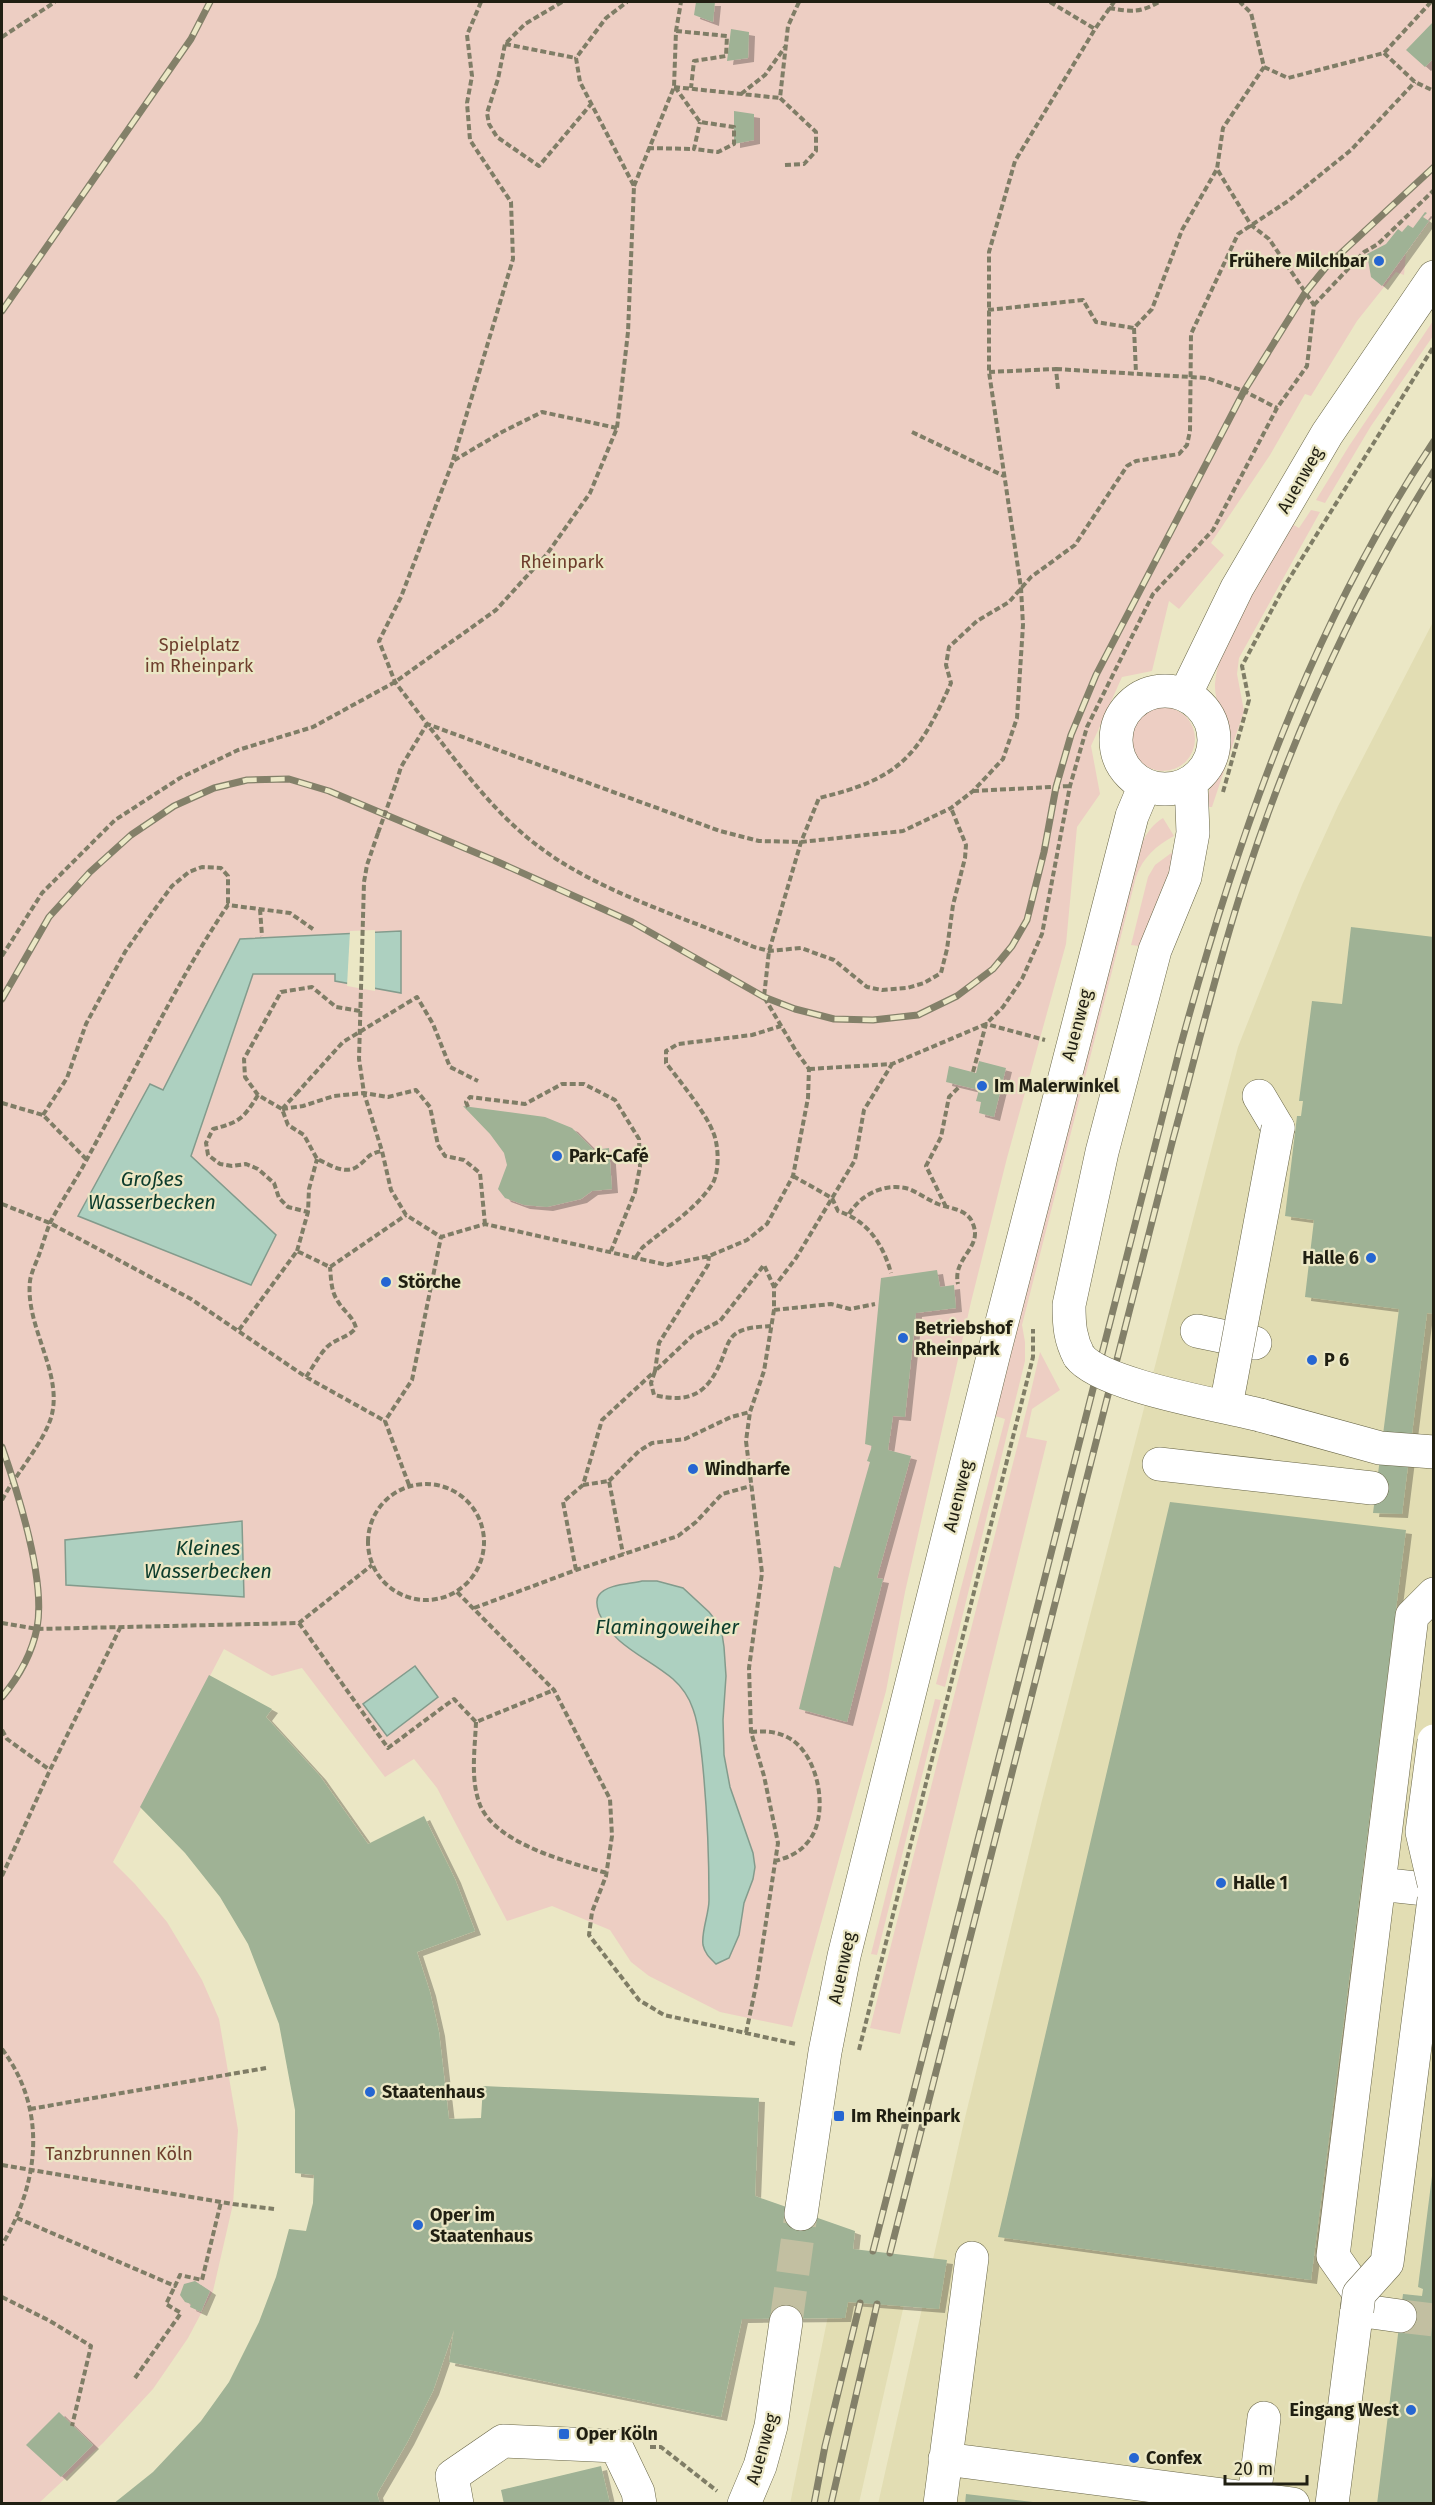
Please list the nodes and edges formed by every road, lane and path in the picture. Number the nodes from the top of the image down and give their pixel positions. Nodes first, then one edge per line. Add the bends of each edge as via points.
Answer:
1 (55, 2) edge
2 (481, 2) edge
3 (562, 2) edge
4 (627, 2) edge
5 (681, 2) edge
6 (798, 2) edge
7 (1050, 2) edge
8 (1114, 2) edge
9 (1160, 2) edge
10 (1240, 2) edge
11 (1431, 2) edge
12 (1109, 8) junction
13 (1095, 29) junction
14 (676, 31) junction
15 (2, 37) edge
16 (505, 44) junction
17 (785, 46) junction
18 (1384, 53) junction
19 (576, 58) junction
20 (1264, 67) junction
21 (1415, 82) junction
22 (674, 87) junction
23 (691, 88) junction
24 (1434, 92) edge
25 (741, 94) junction
26 (780, 98) junction
27 (592, 103) junction
28 (700, 122) junction
29 (648, 148) junction
30 (694, 149) junction
31 (785, 165) dead end
32 (1217, 169) junction
33 (633, 186) junction
34 (1434, 190) edge
35 (1251, 225) junction
36 (1434, 277) edge
37 (1314, 305) junction
38 (988, 310) junction
39 (1134, 328) junction
40 (1056, 369) junction
41 (989, 372) junction
42 (1136, 373) junction
43 (1189, 375) junction
44 (1058, 389) dead end
45 (1277, 408) junction
46 (617, 428) junction
47 (912, 432) dead end
48 (453, 461) junction
49 (1004, 477) junction
50 (1021, 588) junction
51 (395, 682) junction
52 (1185, 694) junction
53 (427, 724) junction
54 (1191, 782) junction
55 (1145, 785) junction
56 (1070, 786) junction
57 (973, 791) junction
58 (951, 807) junction
59 (801, 842) junction
60 (228, 905) junction
61 (260, 909) junction
62 (313, 929) dead end
63 (262, 936) dead end
64 (769, 951) junction
65 (2, 956) edge
66 (360, 1011) junction
67 (986, 1024) junction
68 (781, 1026) junction
69 (1071, 1047) junction
70 (892, 1064) junction
71 (809, 1068) junction
72 (973, 1072) dead end
73 (478, 1081) dead end
74 (959, 1086) dead end
75 (364, 1094) junction
76 (258, 1095) junction
77 (1259, 1096) dead end
78 (2, 1103) edge
79 (468, 1107) dead end
80 (282, 1109) junction
81 (43, 1115) junction
82 (382, 1151) junction
83 (317, 1159) junction
84 (87, 1160) junction
85 (793, 1176) junction
86 (832, 1198) junction
87 (2, 1204) edge
88 (946, 1207) junction
89 (308, 1212) junction
90 (849, 1214) junction
91 (406, 1215) junction
92 (50, 1223) junction
93 (485, 1224) junction
94 (441, 1237) junction
95 (297, 1251) junction
96 (611, 1251) junction
97 (709, 1256) junction
98 (636, 1257) junction
99 (330, 1267) junction
100 (891, 1273) dead end
101 (958, 1284) dead end
102 (774, 1287) junction
103 (875, 1304) dead end
104 (774, 1310) junction
105 (771, 1326) junction
106 (239, 1330) junction
107 (1197, 1331) dead end
108 (1255, 1344) dead end
109 (655, 1371) junction
110 (306, 1377) junction
111 (1226, 1406) junction
112 (750, 1412) junction
113 (385, 1421) junction
114 (1434, 1452) edge
115 (1160, 1464) dead end
116 (609, 1481) junction
117 (409, 1485) junction
118 (583, 1485) junction
119 (752, 1486) junction
120 (1372, 1488) dead end
121 (2, 1500) edge
122 (623, 1554) junction
123 (372, 1565) junction
124 (576, 1570) junction
125 (457, 1592) junction
126 (1434, 1594) edge
127 (474, 1608) junction
128 (2, 1623) edge
129 (299, 1623) junction
130 (121, 1626) junction
131 (554, 1690) junction
132 (476, 1722) junction
133 (2, 1730) edge
134 (751, 1732) junction
135 (1434, 1742) edge
136 (50, 1770) junction
137 (775, 1861) junction
138 (3, 1868) edge
139 (607, 1873) junction
140 (2, 1876) edge
141 (1379, 1884) junction
142 (1434, 1884) edge
143 (1434, 1890) edge
144 (1434, 1900) edge
145 (746, 2033) junction
146 (2, 2049) edge
147 (825, 2052) junction
148 (266, 2068) dead end
149 (30, 2109) junction
150 (2, 2165) edge
151 (32, 2170) junction
152 (221, 2202) junction
153 (274, 2209) dead end
154 (801, 2214) tunnel mouth
155 (17, 2218) junction
156 (2, 2245) edge
157 (972, 2258) dead end
158 (175, 2286) junction
159 (2, 2297) edge
160 (1358, 2301) junction
161 (1400, 2316) tunnel mouth
162 (786, 2322) tunnel mouth
163 (135, 2378) dead end
164 (1264, 2418) dead end
165 (72, 2426) dead end
166 (616, 2446) junction
167 (945, 2459) junction
168 (732, 2498) edge
169 (1254, 2498) junction
170 (457, 2504) edge
171 (640, 2504) edge
172 (940, 2504) edge
173 (1293, 2504) edge
174 (1332, 2504) edge

1 - 15 path
2 - 48 path via 467,35 472,76 467,103 470,140 511,202 513,259
3 - 16 path via 525,24
4 - 19 path via 606,18
5 - 14 path
6 - 17 path
7 - 13 path
8 - 12 path
9 - 12 path via 1142,11
10 - 20 path via 1251,13
11 - 18 path
12 - 13 path
13 - 38 path via 1015,161 989,252
14 - 22 path
14 - 23 path via 727,36 726,56 694,61
16 - 19 path
16 - 27 path via 487,113 489,124 498,137 539,166
17 - 25 path via 765,75
17 - 26 path
18 - 20 path via 1288,78
18 - 21 path
19 - 27 path via 580,82
20 - 32 path via 1223,128
21 - 24 path
21 - 35 path via 1351,150
22 - 23 path
22 - 28 path
22 - 29 path
23 - 25 path
25 - 26 path
26 - 31 path via 816,132 816,151 804,165
27 - 33 path
28 - 30 path
28 - 30 path via 734,127 734,144 718,152
29 - 30 path
29 - 33 path
32 - 35 path
32 - 39 path via 1182,230 1152,309
33 - 46 path via 628,332
34 - 37 path via 1378,244 1364,252
35 - 37 path via 1269,239
35 - 43 path via 1239,234 1191,334
36 - 52 street, Auenweg via 1315,454 1237,588
37 - 45 path via 1307,366
38 - 39 path via 1083,300 1096,322
38 - 41 path
39 - 42 path
40 - 41 path
40 - 42 path
40 - 44 path
41 - 49 path
42 - 43 path
43 - 45 path via 1244,391
43 - 50 path via 1187,445 1179,454 1127,466 1075,545
45 - 56 path via 1213,530 1153,594 1087,727
46 - 48 path via 542,412
46 - 51 path via 590,494 547,554 496,610
47 - 49 path
48 - 51 path via 401,597 379,641
49 - 50 path
50 - 57 path via 1023,625 1017,718 1003,759
50 - 59 path via 1009,602 977,621 949,647 946,665 951,683 931,727 906,759 883,777 857,789 819,798
51 - 53 path
51 - 65 path via 313,727 238,750 180,778 115,820 42,893
52 - 54 street via 1208,715 1213,729 1210,759
52 - 55 street via 1151,692 1124,712 1116,728 1115,746 1120,762 1130,776
53 - 59 path via 720,831 759,841
53 - 64 path via 500,813 537,846 627,896
53 - 66 path, bridge via 401,767 367,865
54 - 55 street via 1168,789
54 - 111 street, bridge via 1193,833 1185,877 1155,950 1102,1152 1069,1325 1071,1342 1086,1365 1116,1380
55 - 69 street, Auenweg via 1132,816
56 - 57 path
56 - 67 path via 1042,934 1022,979
57 - 58 path
58 - 59 path via 903,831
58 - 64 path via 966,846 941,973 907,988 882,990 867,987 834,960 801,948
59 - 64 path
60 - 61 path
60 - 81 path via 228,876 221,868 202,867 172,886 125,951 86,1024 67,1078
60 - 84 path via 165,1011
61 - 62 path via 290,913
61 - 63 path
64 - 68 path via 764,997
66 - 75 path via 359,1059
66 - 76 path via 336,1007 312,987 281,992 244,1059 245,1077
67 - 69 path
67 - 70 path
67 - 72 path
68 - 71 path
68 - 98 path via 752,1035 678,1044 666,1051 666,1063 713,1132 717,1166 713,1184 697,1202
69 - 147 street, Auenweg via 847,1944
70 - 71 path
70 - 86 path via 864,1110 855,1160
71 - 85 path via 808,1098
73 - 80 path, bridge via 450,1067 417,997 343,1042
74 - 88 path via 949,1097 941,1137 926,1166
75 - 80 path via 334,1096
75 - 82 path
75 - 93 path via 388,1097 416,1090 430,1107 438,1145 446,1156 464,1160 480,1173
76 - 80 path
76 - 89 path via 245,1116 213,1129 206,1143 208,1155 220,1164 246,1164 258,1169 274,1183 288,1208
77 - 111 street, bridge via 1278,1128
78 - 81 path
79 - 96 path via 470,1097 525,1104 562,1084 584,1084 615,1100 639,1139 640,1167 635,1192
80 - 83 path via 288,1125 304,1136
81 - 84 path
82 - 83 path via 369,1154 357,1168 346,1171
82 - 91 path via 391,1190
83 - 89 path
84 - 92 path
85 - 86 path
85 - 97 path via 767,1224 747,1240
86 - 90 path via 838,1211
86 - 102 path
87 - 92 path
88 - 90 path via 898,1187 867,1195
88 - 101 path via 968,1216 975,1233 974,1242 956,1269
89 - 95 path
90 - 100 path via 879,1241
91 - 94 path
91 - 99 path
92 - 106 path via 191,1299
92 - 121 path via 30,1280 33,1317 54,1398 52,1415
93 - 94 path
93 - 96 path
94 - 113 path via 412,1380
95 - 99 path
95 - 106 path
96 - 98 path
97 - 98 path via 667,1265
97 - 109 path via 708,1265 659,1343
99 - 110 path via 337,1300 354,1319 356,1328 326,1348
102 - 104 path
102 - 109 path via 764,1265 720,1321 693,1335
103 - 104 path via 850,1310 831,1304
104 - 105 path
105 - 109 path via 742,1330 732,1337 709,1385 690,1397 654,1395 651,1383
105 - 112 path via 764,1371
106 - 110 path
107 - 108 street
109 - 118 path via 602,1420
110 - 113 path
111 - 114 street, bridge via 1380,1448
112 - 116 path via 685,1439 652,1443
112 - 119 path via 746,1441
113 - 117 path
115 - 120 street
116 - 118 path
116 - 122 path
117 - 123 path via 378,1508 370,1527
117 - 125 path via 430,1483 451,1488 468,1500 480,1518 485,1538 483,1559 473,1578
118 - 124 path via 563,1502
119 - 122 path via 722,1494 678,1536
119 - 134 path via 762,1573 749,1668
122 - 124 path
123 - 125 path via 399,1594 419,1600 439,1599
123 - 129 path
124 - 127 path
125 - 127 path
126 - 141 street via 1412,1616
127 - 131 path
128 - 130 path via 37,1629
129 - 130 path
129 - 132 path via 388,1748 454,1699
130 - 136 path
131 - 132 path
131 - 139 path via 610,1799 612,1836
132 - 139 path via 474,1771 485,1815 532,1849
133 - 136 path via 7,1739
134 - 137 path via 778,1843
134 - 137 path via 770,1731 789,1737 809,1758 818,1781 817,1826 808,1843 789,1857
135 - 142 street, bridge via 1422,1832
136 - 138 path
137 - 145 path
138 - 140 path
139 - 145 path via 592,1912 589,1935 639,2000 664,2014
141 - 143 street
141 - 160 street via 1333,2256
144 - 160 street via 1387,2262
144 - 174 street, bridge via 1388,2263 1359,2294
145 - 147 path
146 - 149 path via 12,2063
147 - 154 street, Auenweg
148 - 149 path
149 - 151 path
150 - 151 path
151 - 152 path
151 - 155 path
152 - 153 path
152 - 158 path via 202,2280 180,2275
155 - 156 path
155 - 158 path
157 - 167 street
158 - 163 path via 166,2304 181,2313
159 - 165 path via 50,2320 91,2346
160 - 161 street
160 - 174 street
162 - 168 street, Auenweg via 771,2426 759,2466
164 - 169 street
166 - 168 path via 661,2447
166 - 170 street via 503,2440 452,2476
166 - 171 street
167 - 169 street
167 - 172 street
169 - 173 street

